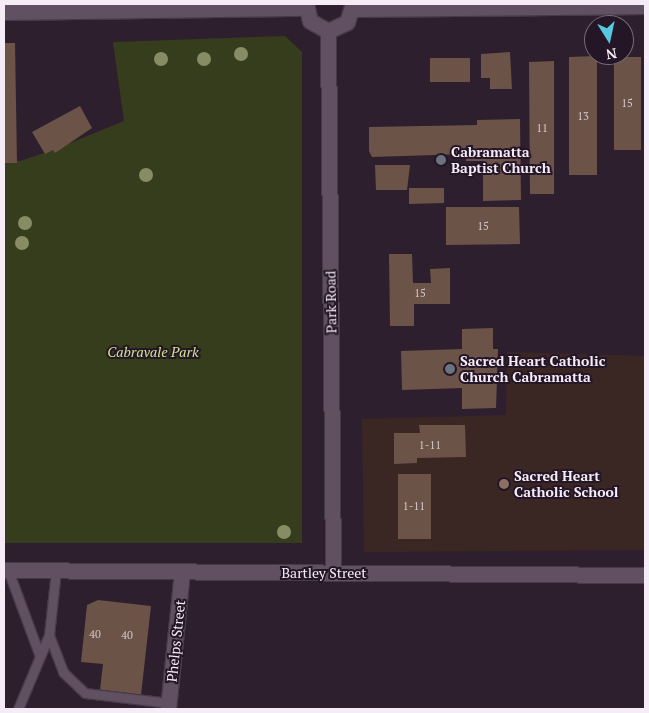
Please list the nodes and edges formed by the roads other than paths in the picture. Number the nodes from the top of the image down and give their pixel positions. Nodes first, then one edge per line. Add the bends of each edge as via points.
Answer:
1 (306, 6) edge
2 (353, 6) edge
3 (645, 6) edge
4 (4, 12) edge
5 (328, 30) junction
6 (6, 570) edge
7 (56, 570) junction
8 (182, 572) junction
9 (333, 573) junction
10 (645, 575) edge
11 (49, 635) junction
12 (39, 654) junction
13 (169, 706) edge
14 (18, 709) edge

1 - 4 street
1 - 5 street via 310,21
2 - 3 street
2 - 5 street via 347,22
5 - 9 street, Park Road
6 - 7 street, Bartley Street
6 - 12 lane
7 - 8 street, Bartley Street
7 - 11 lane
8 - 9 street, Bartley Street
8 - 13 street, Phelps Street
9 - 10 street, Bartley Street
11 - 12 lane
11 - 13 lane via 63,672 85,694
12 - 14 lane

